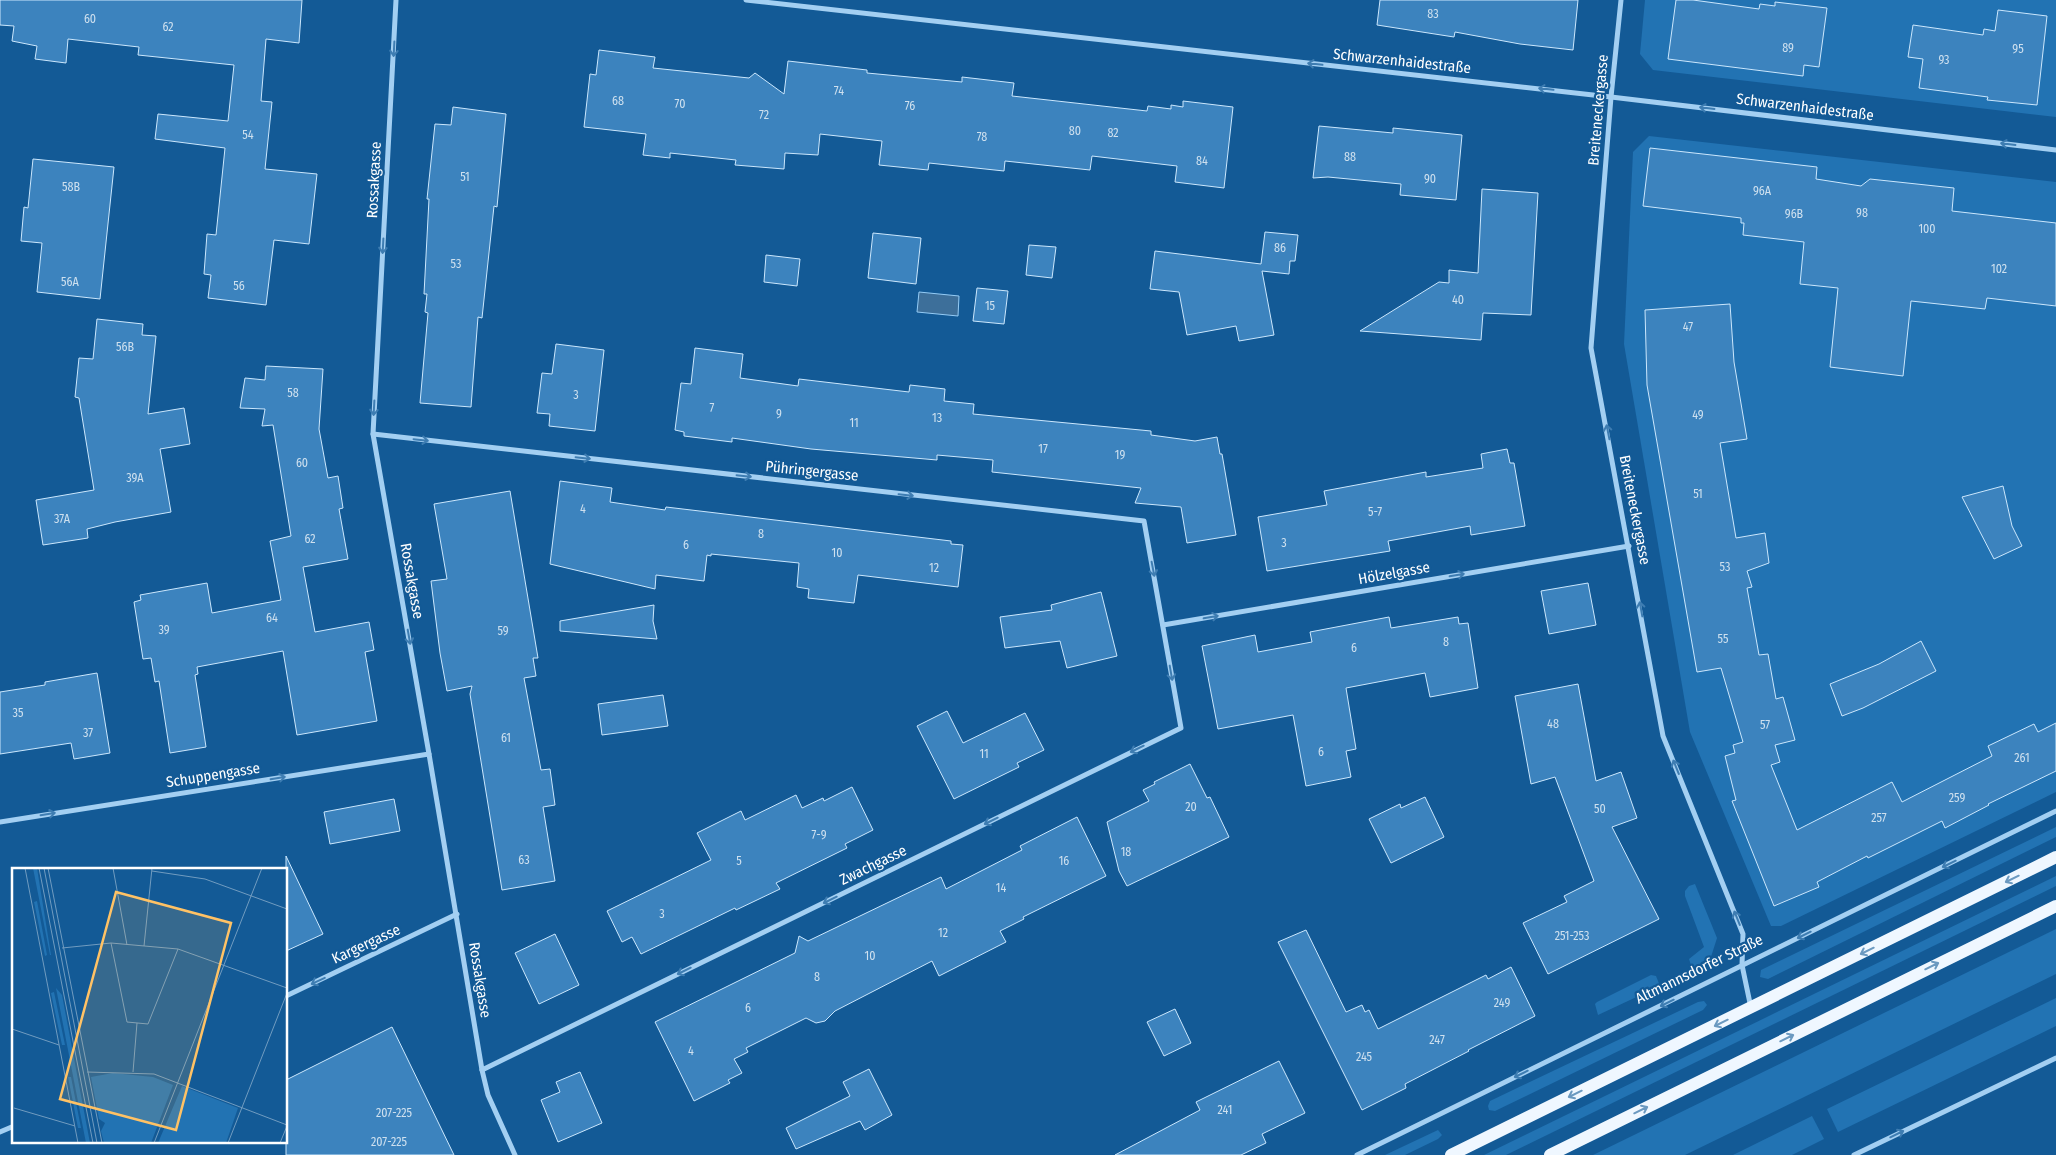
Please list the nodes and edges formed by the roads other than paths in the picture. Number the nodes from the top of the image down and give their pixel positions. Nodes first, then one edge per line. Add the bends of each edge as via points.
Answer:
1 (396, 0) edge
2 (746, 0) edge
3 (1621, 0) edge
4 (1611, 96) junction
5 (2056, 150) edge
6 (373, 434) junction
7 (1629, 546) junction
8 (1163, 625) junction
9 (430, 754) junction
10 (2056, 812) edge
11 (0, 822) edge
12 (2056, 857) edge
13 (2056, 906) edge
14 (457, 914) junction
15 (1742, 966) junction
16 (288, 995) edge
17 (1751, 1009) junction
18 (2056, 1058) edge
19 (482, 1070) junction
20 (12, 1127) edge
21 (0, 1132) edge
22 (515, 1155) edge
23 (1357, 1155) edge
24 (1451, 1155) edge
25 (1550, 1155) edge
26 (1854, 1155) edge

1 -> 6 street, Rossakgasse
4 -> 2 street, Schwarzenhaidestraße
3 - 4 street, Breiteneckergasse
5 -> 4 street, Schwarzenhaidestraße
7 -> 4 street, Breiteneckergasse via 1592,348
6 -> 8 street, Pühringergasse via 1144,521
6 -> 9 street, Rossakgasse
8 -> 7 street, Hölzelgasse
15 -> 7 street, Breiteneckergasse via 1743,934 1663,736
8 -> 19 street, Zwachgasse via 1181,728
11 -> 9 street, Schuppengasse
9 - 14 street, Rossakgasse
10 -> 15 street, Altmannsdorfer Straße
12 -> 17 main road
25 -> 13 main road
14 -> 16 street, Kargergasse
14 - 19 street, Rossakgasse
15 - 17 street, Breiteneckergasse
15 -> 23 street, Altmannsdorfer Straße
17 -> 24 main road
26 -> 18 street
19 - 22 street, Rossakgasse via 488,1095
20 - 21 street

